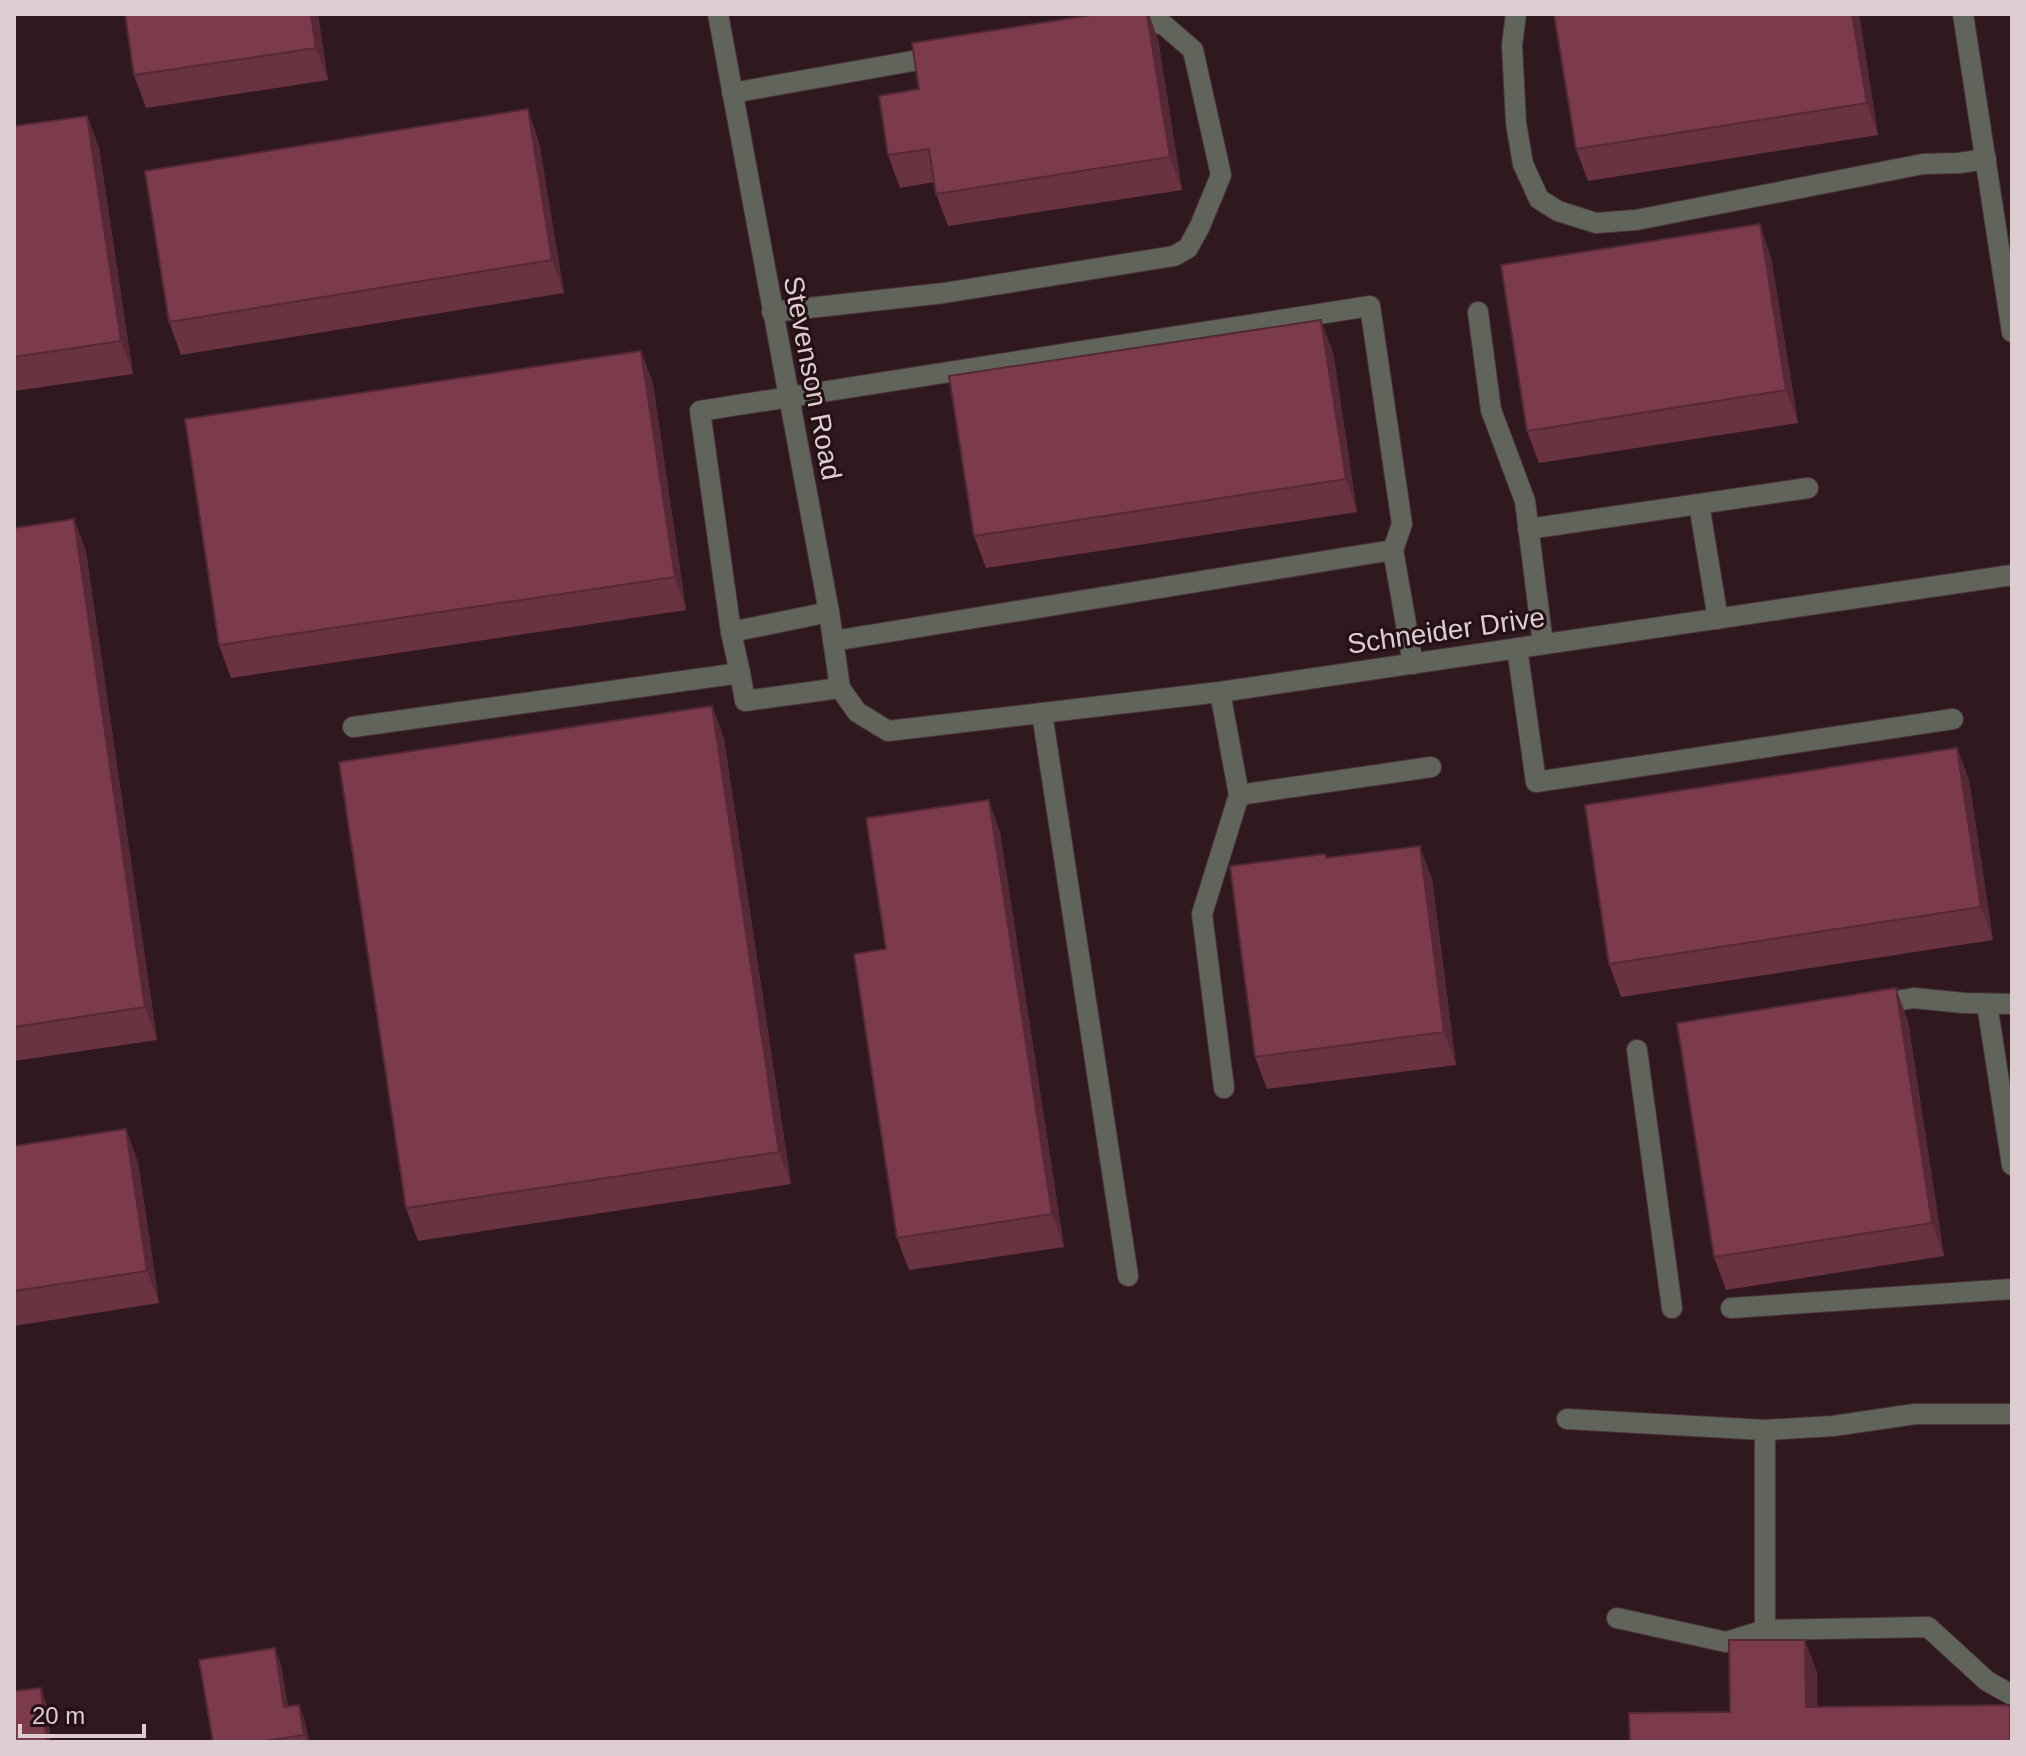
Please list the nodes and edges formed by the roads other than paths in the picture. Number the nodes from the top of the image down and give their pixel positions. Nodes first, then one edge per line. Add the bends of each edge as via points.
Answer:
1 (718, 14) edge
2 (1516, 14) edge
3 (1963, 14) edge
4 (1108, 21) edge
5 (956, 53) edge
6 (732, 93) junction
7 (1986, 159) junction
8 (772, 312) junction
9 (1478, 312) dead end
10 (2012, 332) edge
11 (788, 397) junction
12 (1808, 488) dead end
13 (1699, 504) junction
14 (1528, 529) junction
15 (1393, 550) junction
16 (2012, 575) edge
17 (829, 612) junction
18 (1718, 619) junction
19 (731, 632) junction
20 (833, 641) junction
21 (1543, 644) junction
22 (1517, 648) junction
23 (1413, 664) junction
24 (740, 673) junction
25 (840, 688) junction
26 (1220, 692) junction
27 (1042, 713) junction
28 (1953, 719) dead end
29 (353, 727) dead end
30 (1431, 767) dead end
31 (1239, 795) junction
32 (1987, 1004) junction
33 (2012, 1004) edge
34 (1853, 1008) edge
35 (1637, 1050) dead end
36 (1224, 1088) dead end
37 (2012, 1165) edge
38 (1128, 1276) dead end
39 (2012, 1289) edge
40 (1672, 1308) dead end
41 (1731, 1308) dead end
42 (2012, 1414) edge
43 (1567, 1419) dead end
44 (1765, 1430) junction
45 (1617, 1618) dead end
46 (1765, 1630) junction
47 (2012, 1695) edge

1 - 6 street, Stevenson Road
2 - 7 street via 1512,45 1523,164 1539,199 1596,223 1636,220 1923,164
3 - 7 street
4 - 8 street via 1124,18 1164,25 1193,50 1221,175 1188,248 1174,256 944,293
5 - 6 street
6 - 8 street, Stevenson Road
7 - 10 street
8 - 11 street, Stevenson Road
9 - 14 street via 1491,410 1525,501
11 - 15 street via 1370,306 1402,524
11 - 17 street, Stevenson Road
11 - 19 street via 700,411
12 - 13 street
13 - 14 street
13 - 18 street
14 - 21 street
15 - 20 street
15 - 23 street
16 - 18 street, Schneider Drive
17 - 19 street
17 - 20 street, Stevenson Road
18 - 21 street, Schneider Drive
19 - 24 street
20 - 25 street, Stevenson Road
21 - 22 street, Schneider Drive
22 - 23 street, Schneider Drive
22 - 28 street via 1536,782
23 - 26 street, Schneider Drive
24 - 25 street via 745,701
24 - 29 street
25 - 27 street, Schneider Drive via 857,712 888,731
26 - 27 street, Schneider Drive
26 - 31 street
27 - 38 street
30 - 31 street
31 - 36 street via 1202,914
32 - 33 street
32 - 34 street via 1914,998
32 - 37 street
35 - 40 street
39 - 41 street
42 - 44 street via 1915,1414
43 - 44 street
44 - 46 street
45 - 46 street via 1726,1642
46 - 47 street via 1928,1627 1987,1681

